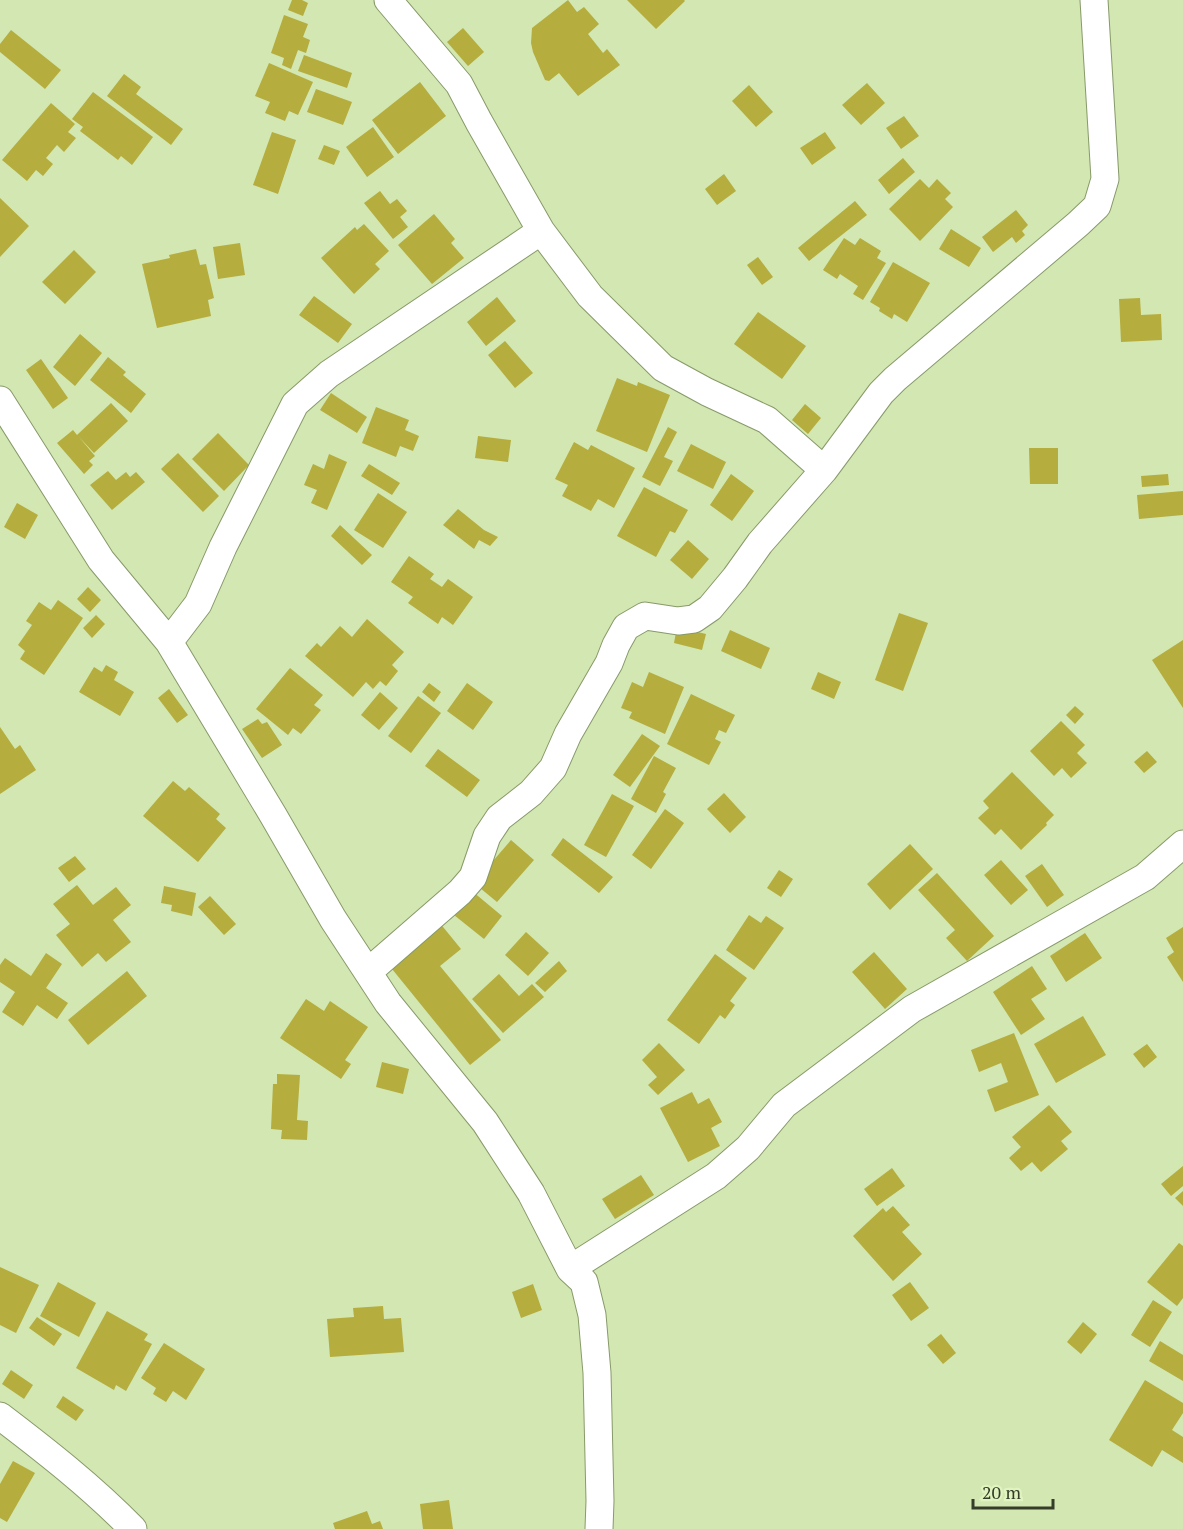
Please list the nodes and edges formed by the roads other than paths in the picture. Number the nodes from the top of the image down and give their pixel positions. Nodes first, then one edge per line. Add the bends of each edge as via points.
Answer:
1 (388, 0) edge
2 (1094, 0) edge
3 (541, 231) junction
4 (0, 400) edge
5 (824, 470) junction
6 (169, 642) junction
7 (1183, 844) edge
8 (368, 972) junction
9 (570, 1269) junction
10 (0, 1416) edge
11 (133, 1529) edge
12 (599, 1529) edge

1 - 3 street via 459,84
2 - 5 street via 1105,179 1097,206 895,379
3 - 5 street via 590,296 663,368 767,420
3 - 6 street via 329,374 295,404 198,604
4 - 6 street via 101,560
5 - 8 street via 710,608 694,620 645,616 626,627 554,768 531,793 499,818 487,836 473,877
6 - 8 street
7 - 9 street via 1145,877 912,1010 784,1105 748,1148 716,1176
8 - 9 street via 388,1003 485,1122 531,1193
9 - 12 street via 584,1282 592,1316 597,1373
10 - 11 street via 45,1450

